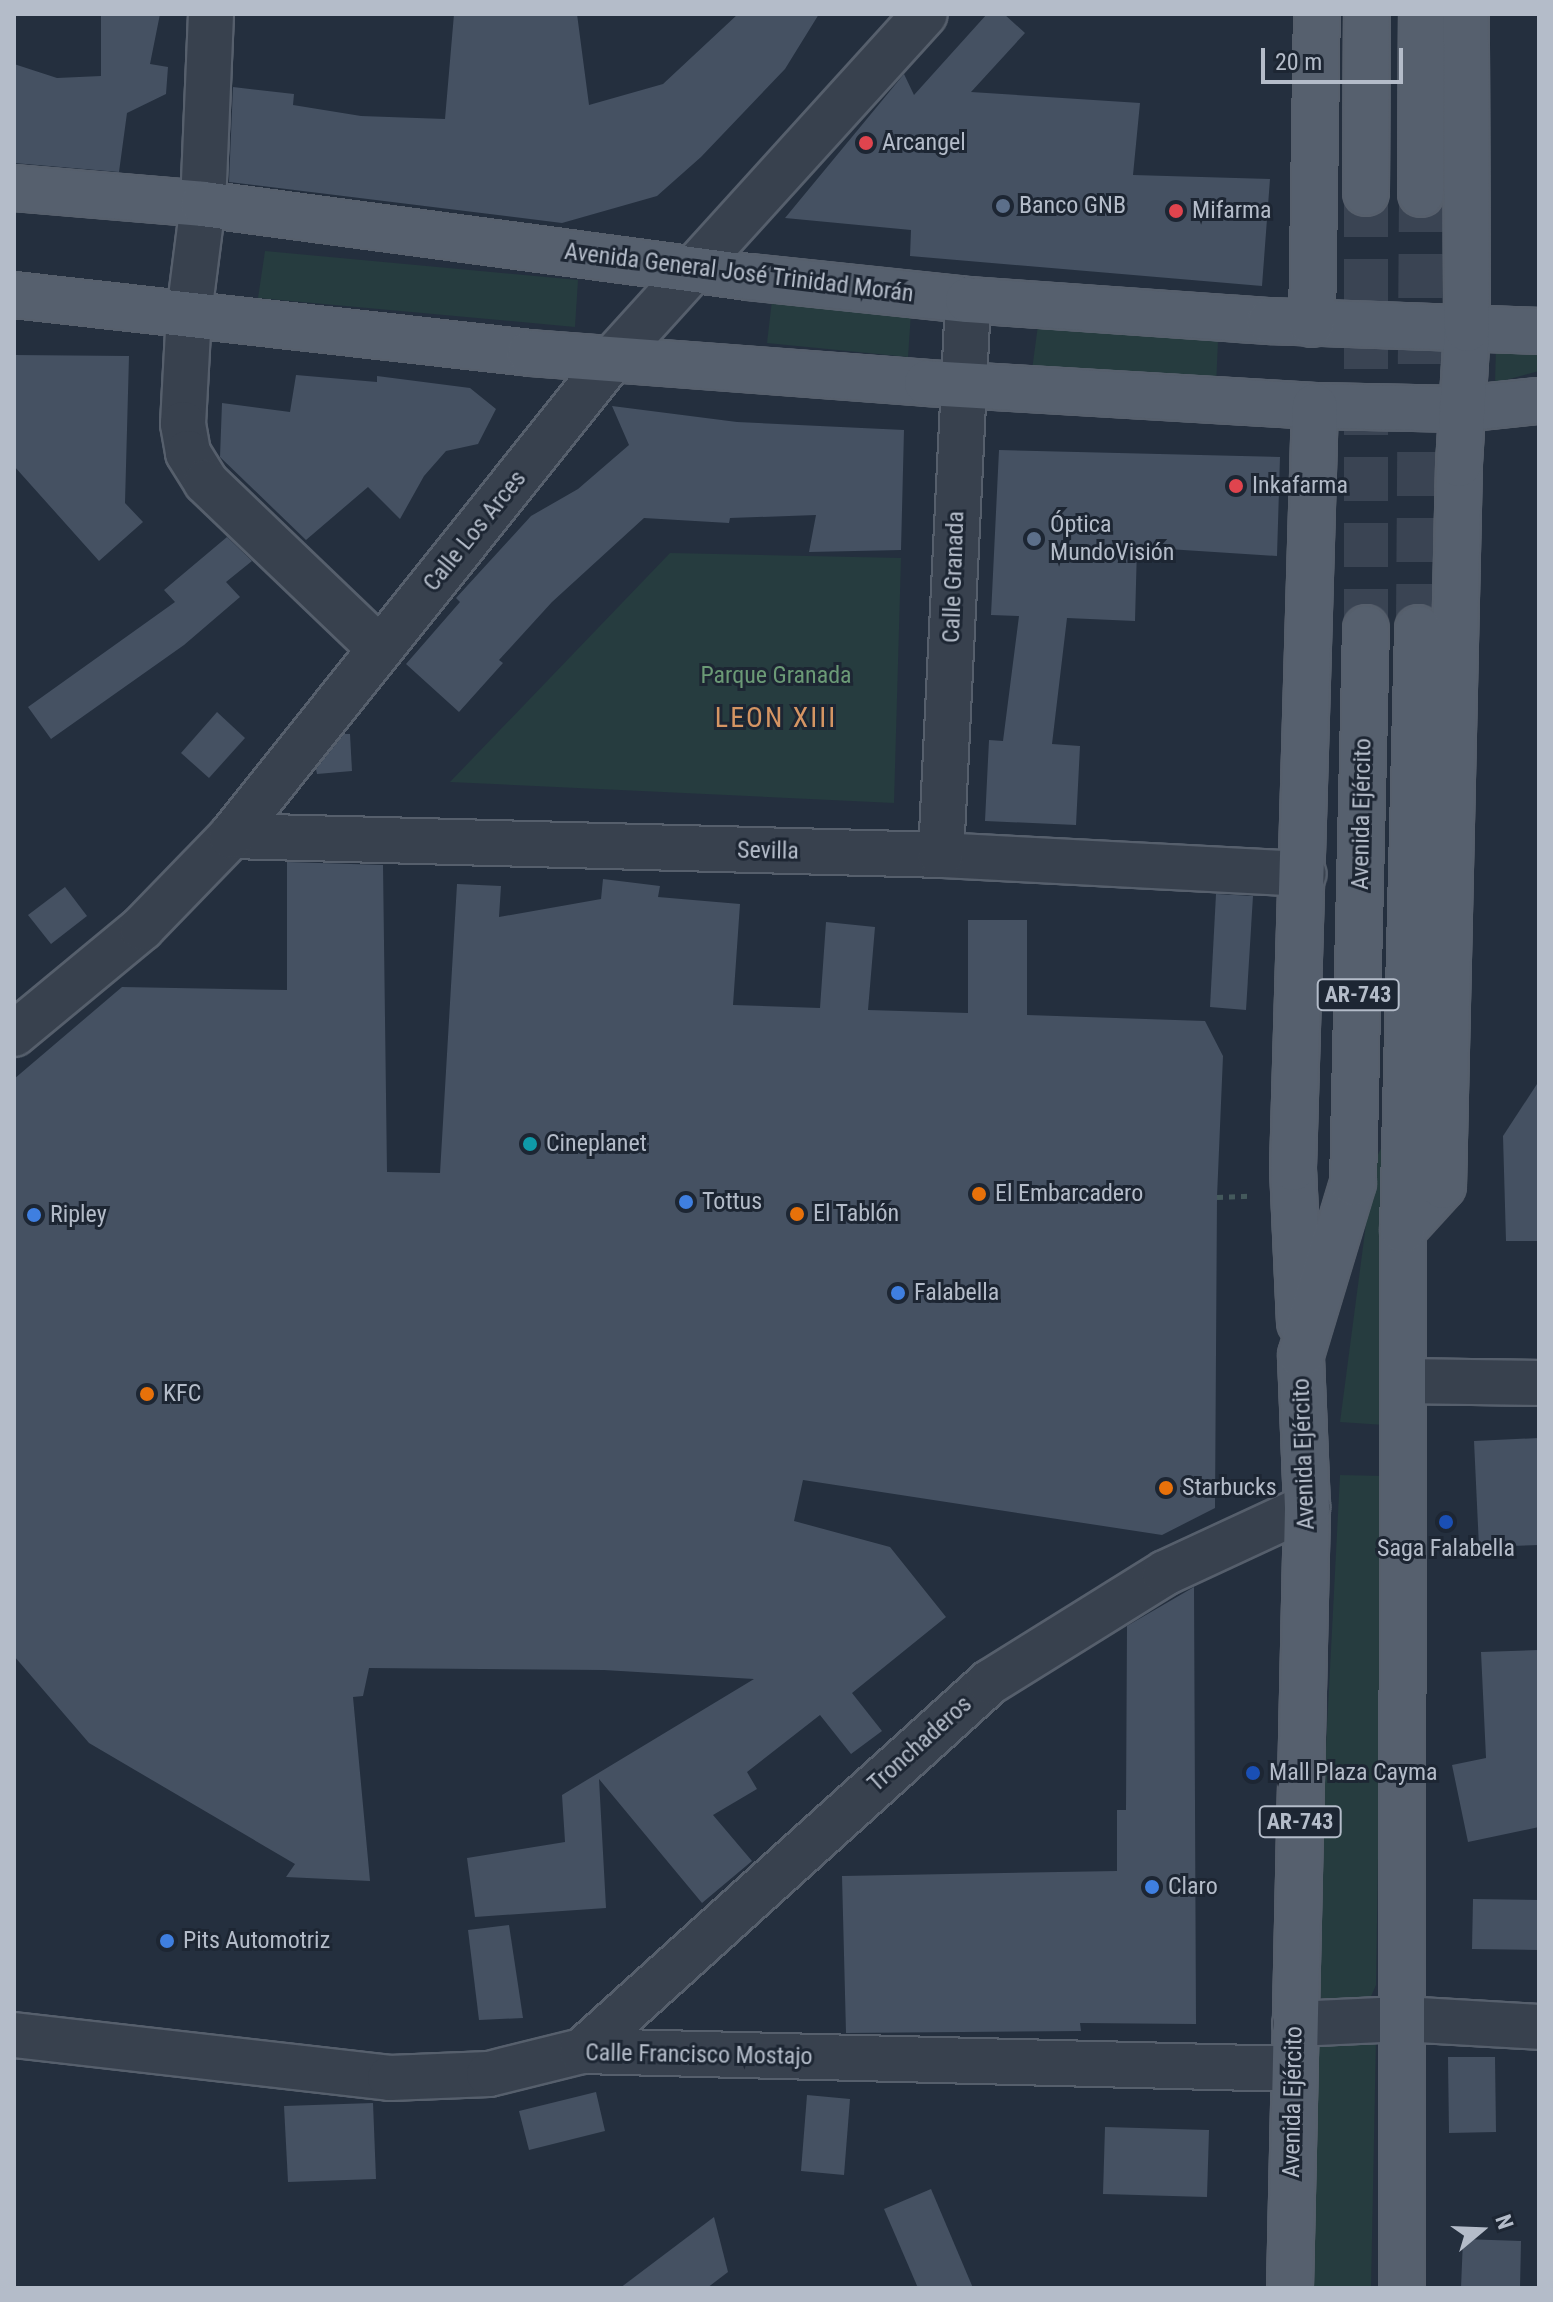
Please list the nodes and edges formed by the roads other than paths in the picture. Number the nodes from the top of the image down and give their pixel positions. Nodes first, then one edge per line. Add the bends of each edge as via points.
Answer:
1 (211, 14) edge
2 (925, 14) edge
3 (1317, 14) edge
4 (1367, 14) edge
5 (1422, 14) edge
6 (1466, 14) edge
7 (14, 188) edge
8 (1366, 193) tunnel mouth
9 (1421, 194) tunnel mouth
10 (203, 204) junction
11 (694, 269) junction
12 (14, 295) edge
13 (968, 300) junction
14 (189, 313) junction
15 (1312, 324) junction
16 (1467, 329) junction
17 (1539, 331) edge
18 (613, 358) junction
19 (962, 384) junction
20 (1539, 401) edge
21 (1315, 406) junction
22 (1461, 409) junction
23 (1366, 628) tunnel mouth
24 (1418, 628) tunnel mouth
25 (380, 649) junction
26 (231, 836) junction
27 (941, 855) junction
28 (1304, 874) junction
29 (37, 1030) edge
30 (1403, 1230) junction
31 (1301, 1355) junction
32 (1404, 1381) junction
33 (1539, 1383) edge
34 (1307, 1507) junction
35 (1402, 2019) junction
36 (1295, 2024) junction
37 (1539, 2027) edge
38 (14, 2035) edge
39 (582, 2051) junction
40 (1292, 2069) junction
41 (1290, 2288) edge
42 (1402, 2288) edge

1 - 10 street
2 - 11 street, Calle Los Arces
3 - 15 main road
4 - 8 main road
5 - 9 main road
6 - 16 main road
7 - 10 main road, Avenida General José Trinidad Morán
10 - 11 main road, Avenida General José Trinidad Morán
10 - 14 street
11 - 13 main road, Avenida General José Trinidad Morán
11 - 18 street, Calle Los Arces
12 - 14 main road
13 - 15 main road, Avenida General José Trinidad Morán
13 - 19 street, Calle Granada
14 - 18 main road
14 - 25 street via 183,424 188,453 206,482
15 - 16 main road, Avenida General José Trinidad Morán
16 - 17 main road, Avenida General José Trinidad Morán
16 - 22 main road
18 - 19 main road
18 - 25 street, Calle Los Arces
19 - 21 main road
19 - 27 street, Calle Granada
20 - 22 main road
21 - 22 main road
21 - 28 main road
22 - 30 main road via 1443,1186
23 - 31 main road, Avenida Ejército / AR-743 via 1353,1183
24 - 30 main road, AR-743
25 - 26 street, Calle Los Arces
26 - 27 street, Sevilla
26 - 29 street, Calle Los Arces
27 - 28 street, Sevilla
28 - 31 main road via 1293,1168
30 - 32 main road, AR-743
31 - 34 main road, Avenida Ejército / AR-743
32 - 33 street
32 - 35 main road, AR-743
34 - 36 main road, Avenida Ejército / AR-743
34 - 39 street, Tronchaderos via 1165,1573 990,1682
35 - 36 street
35 - 37 street
35 - 42 main road, AR-743
36 - 40 main road, Avenida Ejército / AR-743
38 - 39 street, Calle Francisco Mostajo via 390,2078 489,2074
39 - 40 street, Calle Francisco Mostajo
40 - 41 main road, Avenida Ejército / AR-743

